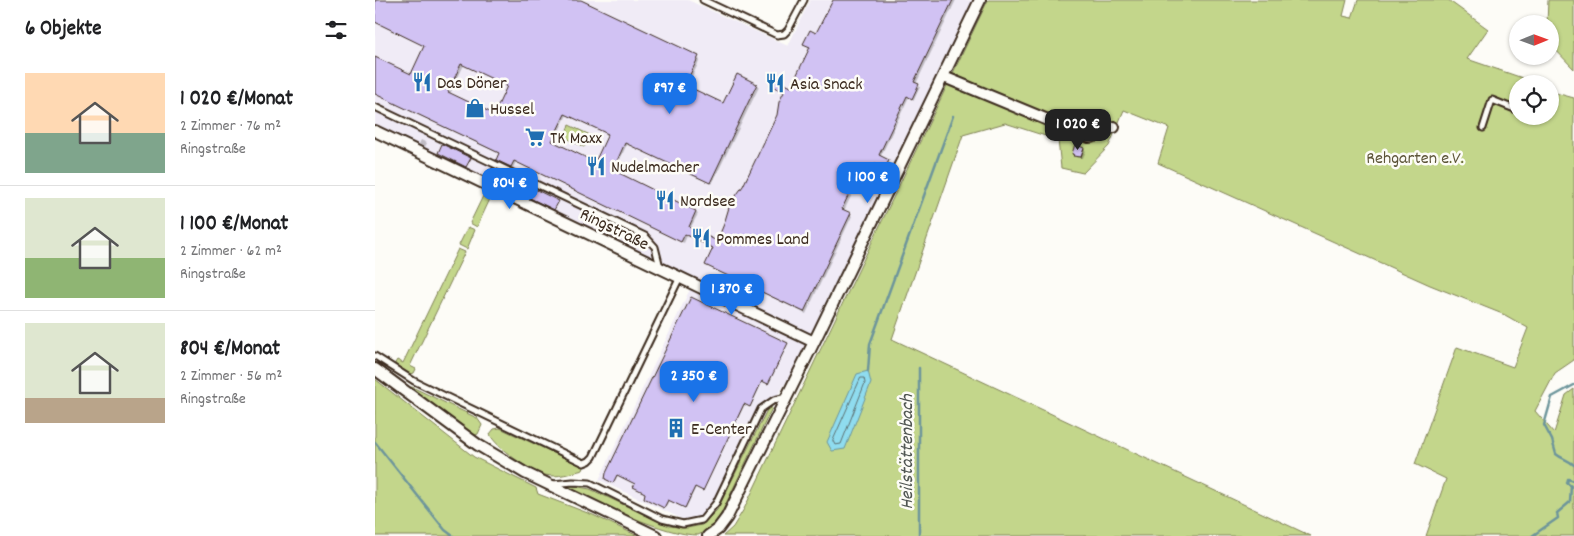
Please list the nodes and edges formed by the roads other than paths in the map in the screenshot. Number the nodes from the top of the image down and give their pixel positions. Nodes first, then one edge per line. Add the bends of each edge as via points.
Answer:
1 (703, 0) edge
2 (804, 0) edge
3 (980, 0) edge
4 (944, 77) junction
5 (375, 107) edge
6 (1509, 107) edge
7 (1114, 127) dead end
8 (1483, 128) dead end
9 (375, 131) edge
10 (660, 268) junction
11 (679, 277) junction
12 (814, 342) junction
13 (375, 356) edge
14 (385, 364) junction
15 (377, 371) edge
16 (787, 397) junction
17 (547, 484) junction
18 (655, 536) edge
19 (708, 536) edge

1 - 2 lane via 777,34 788,30
3 - 4 street
4 - 7 street via 1089,137
4 - 12 street
5 - 10 lane via 645,236 655,247
6 - 8 lane via 1492,100
9 - 10 street, Ringstraße
10 - 11 street, Ringstraße
11 - 12 street, Ringstraße
11 - 14 lane via 593,457 583,463
12 - 16 street
13 - 14 lane
14 - 15 lane
15 - 17 street via 478,445
16 - 17 lane via 774,400 761,409 716,503 702,520 683,524 662,519 590,483
16 - 19 street via 727,517
17 - 18 street

